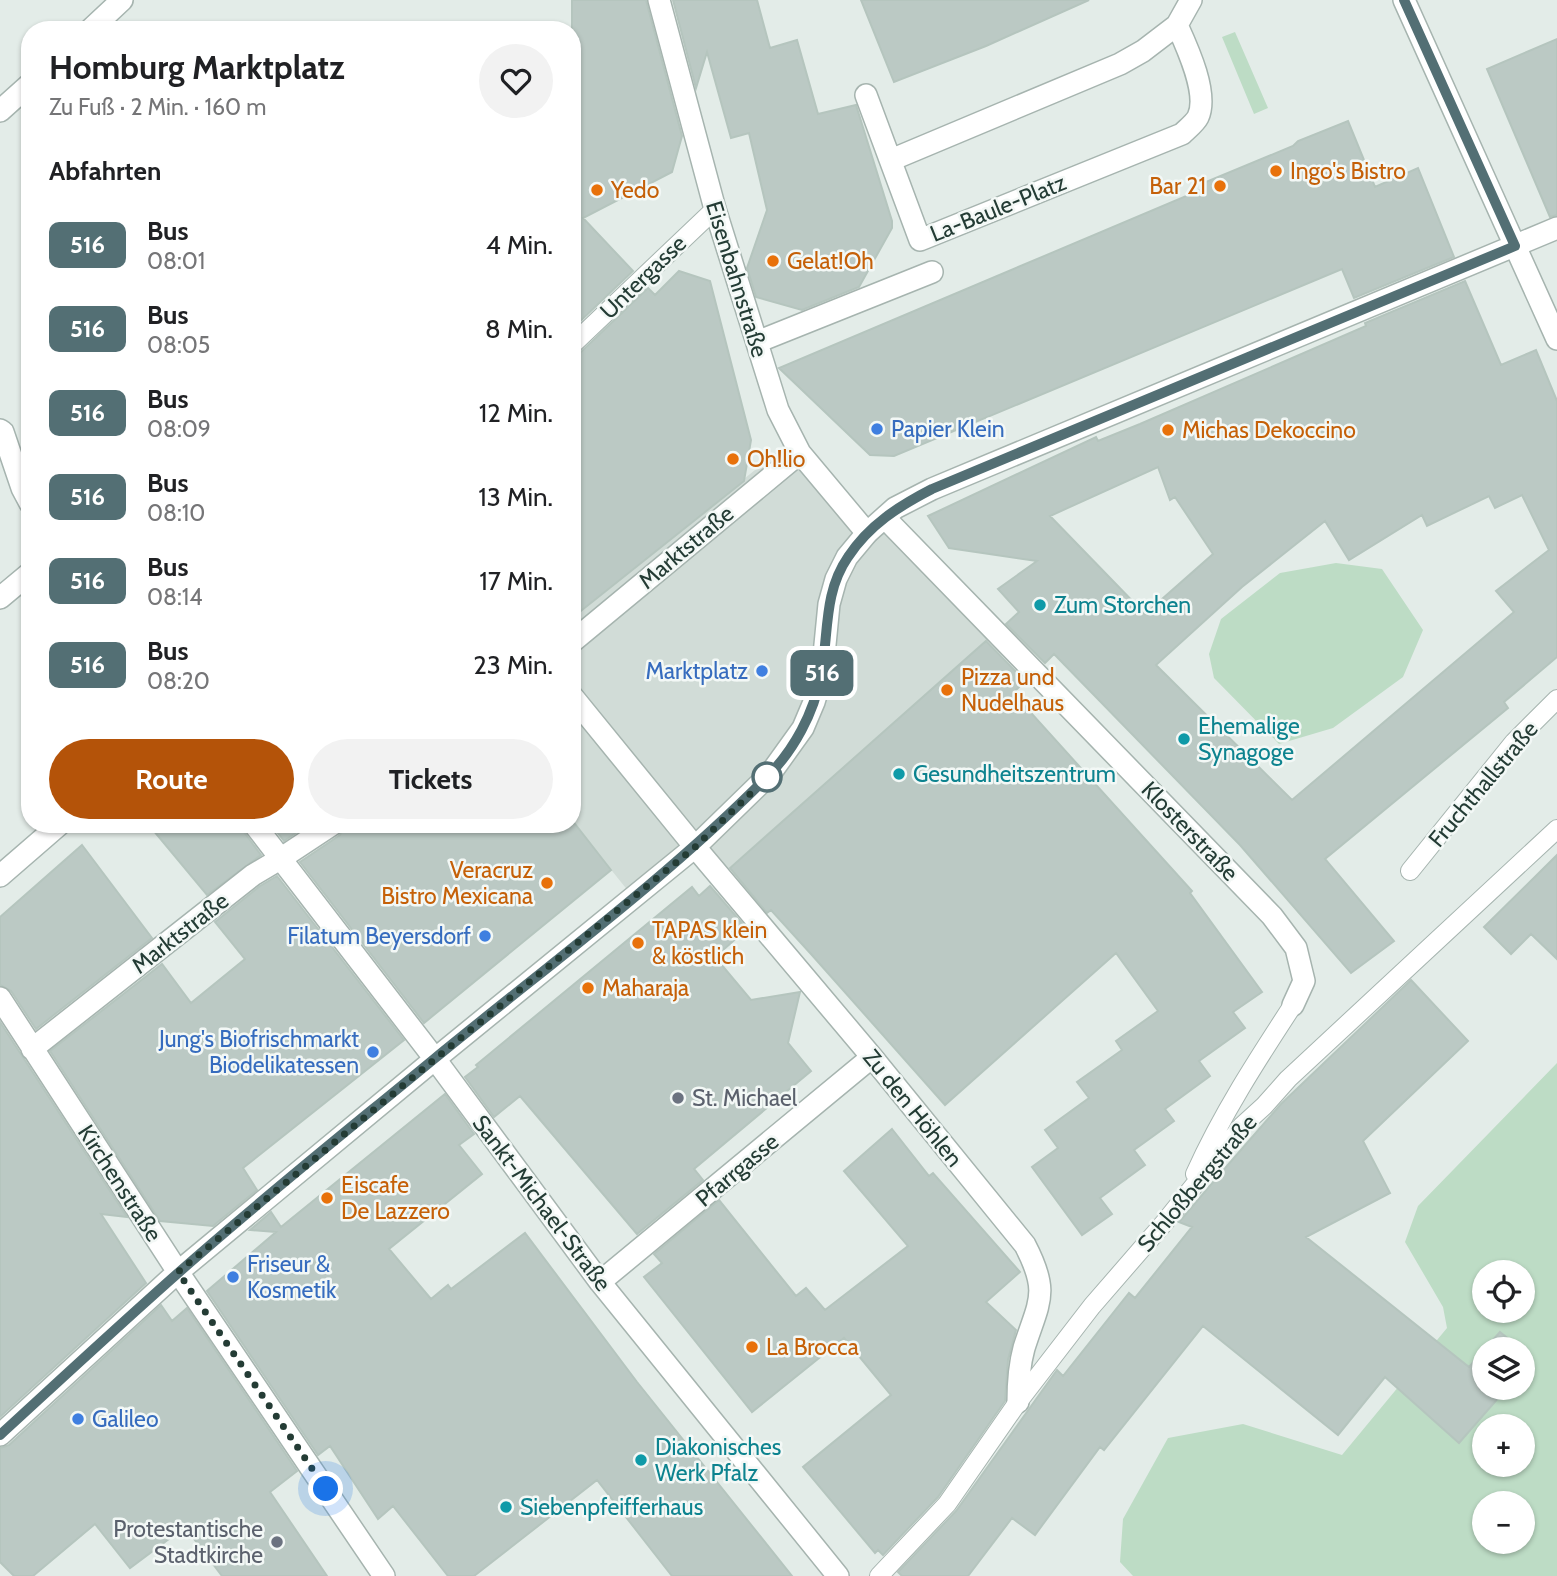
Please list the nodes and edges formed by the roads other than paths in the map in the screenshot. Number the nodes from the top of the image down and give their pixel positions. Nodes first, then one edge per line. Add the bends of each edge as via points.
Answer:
1 (122, 0) edge
2 (659, 0) edge
3 (1191, 0) edge
4 (1404, 0) edge
5 (100, 21) edge
6 (1177, 25) junction
7 (21, 92) edge
8 (866, 95) dead end
9 (0, 111) edge
10 (891, 160) junction
11 (715, 209) junction
12 (1557, 228) edge
13 (1515, 246) junction
14 (933, 272) dead end
15 (581, 336) edge
16 (1557, 339) edge
17 (757, 342) junction
18 (0, 430) edge
19 (800, 453) junction
20 (21, 485) edge
21 (885, 518) junction
22 (867, 533) junction
23 (21, 580) edge
24 (0, 598) edge
25 (581, 635) edge
26 (1557, 699) edge
27 (581, 707) edge
28 (1557, 829) edge
29 (50, 833) edge
30 (261, 833) edge
31 (319, 833) edge
32 (695, 847) junction
33 (280, 859) junction
34 (1410, 871) dead end
35 (0, 876) edge
36 (0, 998) edge
37 (1293, 1005) joint
38 (32, 1049) junction
39 (872, 1057) junction
40 (435, 1059) junction
41 (1185, 1196) junction
42 (178, 1272) junction
43 (600, 1282) junction
44 (1018, 1402) junction
45 (0, 1435) edge
46 (384, 1576) edge
47 (838, 1576) edge
48 (879, 1576) edge

1 - 5 street
2 - 11 street, Eisenbahnstraße
3 - 6 street
4 - 13 street
6 - 10 street via 1120,64
6 - 10 street, La-Baule-Platz via 1201,90 1198,116 1182,134 920,240
7 - 9 street
8 - 10 street
11 - 15 lane, Untergasse
11 - 17 street, Eisenbahnstraße
12 - 13 street
13 - 16 street
13 - 21 street via 932,489
14 - 17 street, La-Baule-Platz
17 - 19 street, Eisenbahnstraße via 778,410
18 - 20 street
19 - 22 street, Eisenbahnstraße
19 - 25 street, Marktstraße
21 - 22 street
21 - 37 street, Klosterstraße via 1272,916 1296,948 1304,981
22 - 32 street via 836,579 822,675 803,728 771,774
23 - 24 street
26 - 34 lane, Fruchthallstraße via 1514,742
27 - 32 street
28 - 41 lane, Schloßbergstraße via 1288,1079
29 - 35 street
30 - 33 street, Sankt-Michael-Straße
31 - 33 street, Marktstraße
32 - 39 street, Zu den Höhlen
32 - 40 street
33 - 38 street, Marktstraße via 253,875
33 - 40 street, Sankt-Michael-Straße
36 - 38 street, Kirchenstraße
37 - 41 lane, Klosterstraße via 1214,1133
38 - 42 street, Kirchenstraße
39 - 43 street, Pfarrgasse
39 - 44 street, Zu den Höhlen via 1025,1245 1034,1264 1040,1283 1039,1309 1023,1350
40 - 42 street
40 - 43 street, Sankt-Michael-Straße
41 - 44 lane, Schloßbergstraße
42 - 45 street
42 - 46 street, Kirchenstraße
43 - 47 street, Sankt-Michael-Straße
44 - 48 lane, Schloßbergstraße via 947,1504

